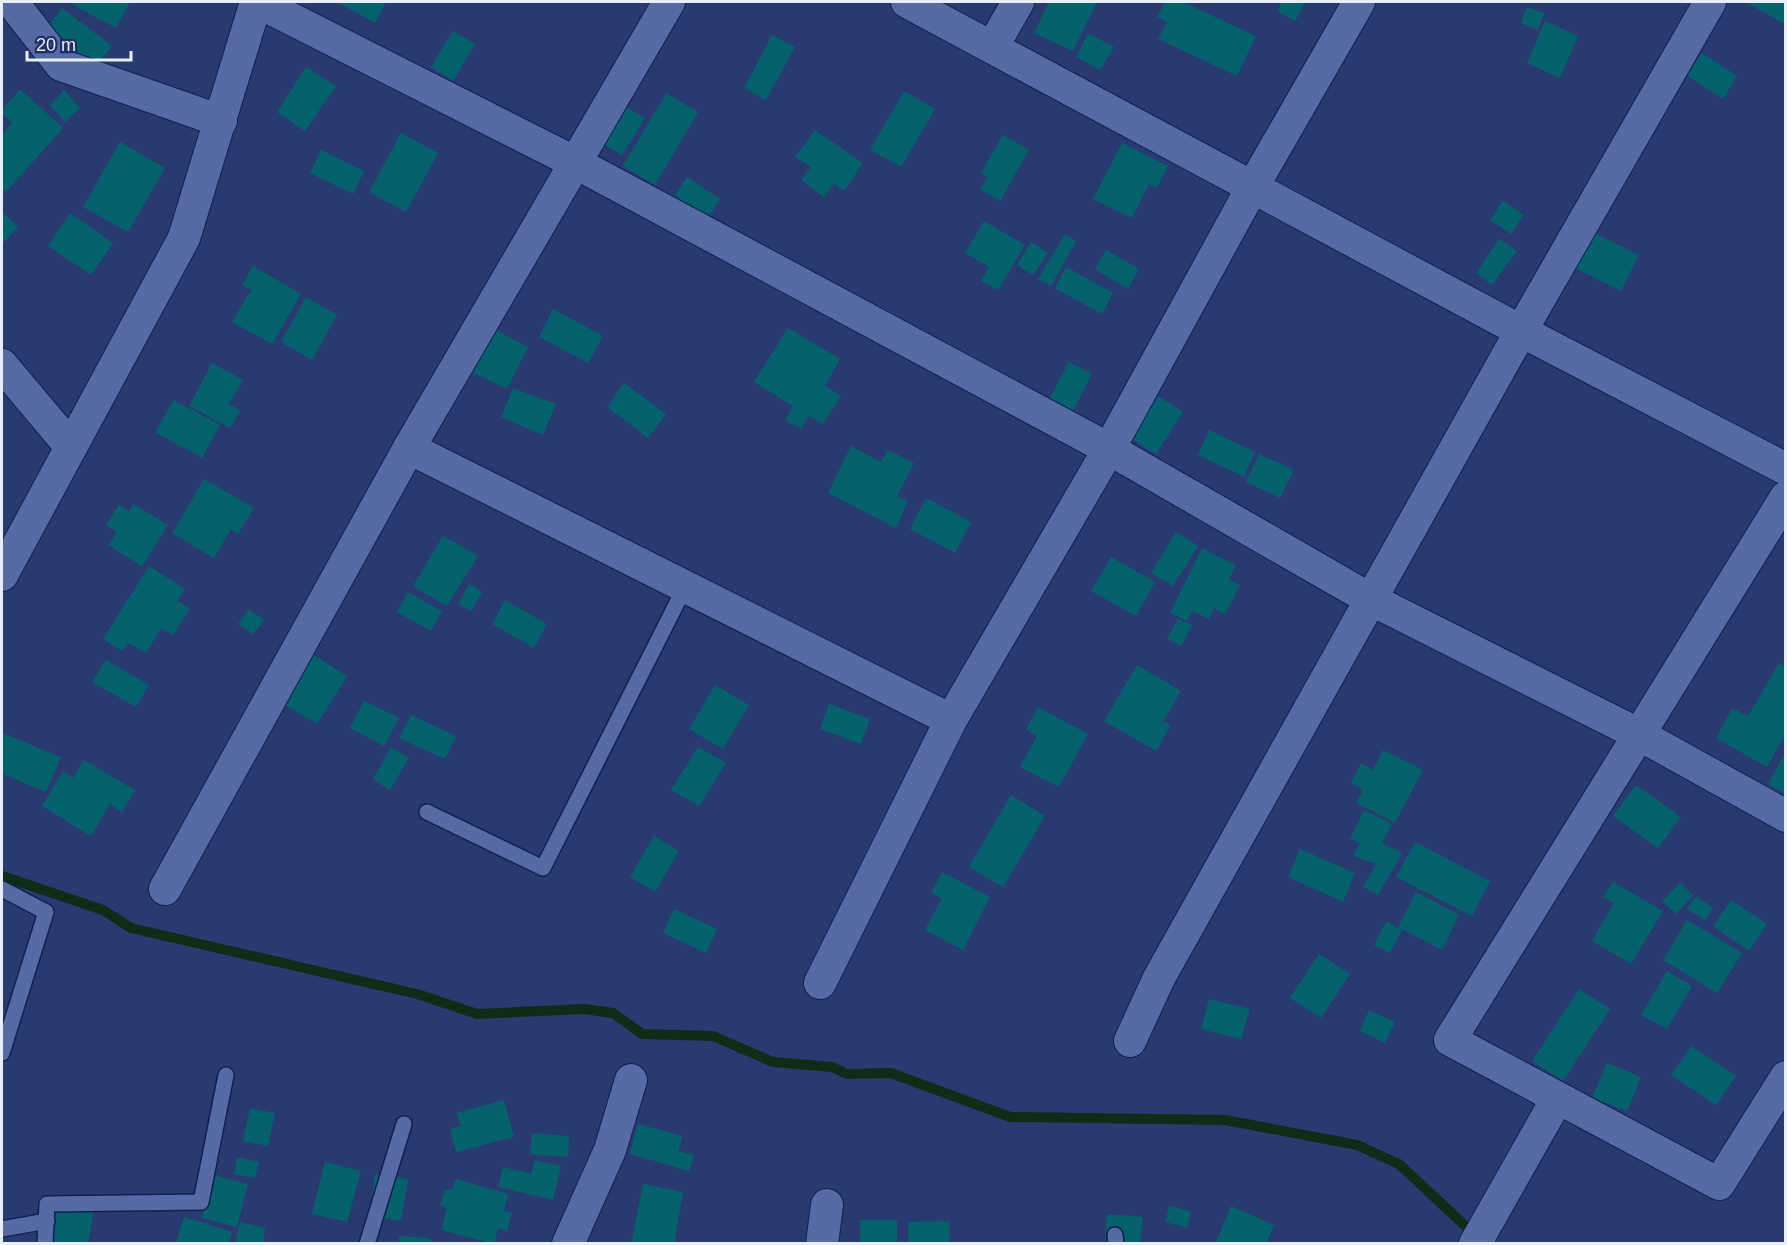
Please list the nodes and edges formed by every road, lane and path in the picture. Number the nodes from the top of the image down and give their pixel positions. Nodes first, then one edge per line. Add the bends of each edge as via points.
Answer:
1 (257, 2) edge
2 (669, 2) edge
3 (907, 2) edge
4 (1018, 2) edge
5 (1359, 2) edge
6 (1710, 2) edge
7 (16, 4) edge
8 (993, 46) junction
9 (221, 122) junction
10 (576, 163) junction
11 (1252, 188) junction
12 (1521, 331) junction
13 (2, 365) edge
14 (70, 446) junction
15 (409, 448) junction
16 (1109, 449) junction
17 (1785, 469) edge
18 (1785, 497) edge
19 (2, 575) edge
20 (685, 587) junction
21 (1370, 599) junction
22 (951, 720) junction
23 (1641, 735) junction
24 (427, 812) dead end
25 (1785, 816) edge
26 (2, 889) edge
27 (165, 889) dead end
28 (820, 983) dead end
29 (1130, 1041) dead end
30 (2, 1053) edge
31 (226, 1075) dead end
32 (1785, 1077) edge
33 (631, 1080) dead end
34 (1557, 1099) junction
35 (404, 1124) dead end
36 (827, 1205) dead end
37 (47, 1221) junction
38 (2, 1229) edge
39 (45, 1244) edge
40 (367, 1244) edge
41 (568, 1244) edge
42 (822, 1244) edge
43 (1475, 1244) edge

1 - 9 street
1 - 10 street
2 - 10 street
3 - 8 street
4 - 8 street
5 - 11 street
6 - 12 street
7 - 9 street via 61,65
8 - 11 street
9 - 14 street via 184,238
10 - 15 street
10 - 16 street
11 - 12 street
11 - 16 street
12 - 17 street
12 - 21 street
13 - 14 street
14 - 19 street
15 - 20 street
15 - 27 street
16 - 21 street
16 - 22 street
18 - 23 street
20 - 22 street
20 - 24 lane via 543,868
21 - 23 street
21 - 29 street via 1159,978
22 - 28 street
23 - 25 street
23 - 34 street via 1450,1040
26 - 30 lane via 46,912
31 - 37 lane via 201,1202 47,1204
32 - 34 street via 1719,1184
33 - 41 street via 610,1149
34 - 43 street
35 - 40 lane
36 - 42 street
37 - 38 lane
37 - 39 lane

